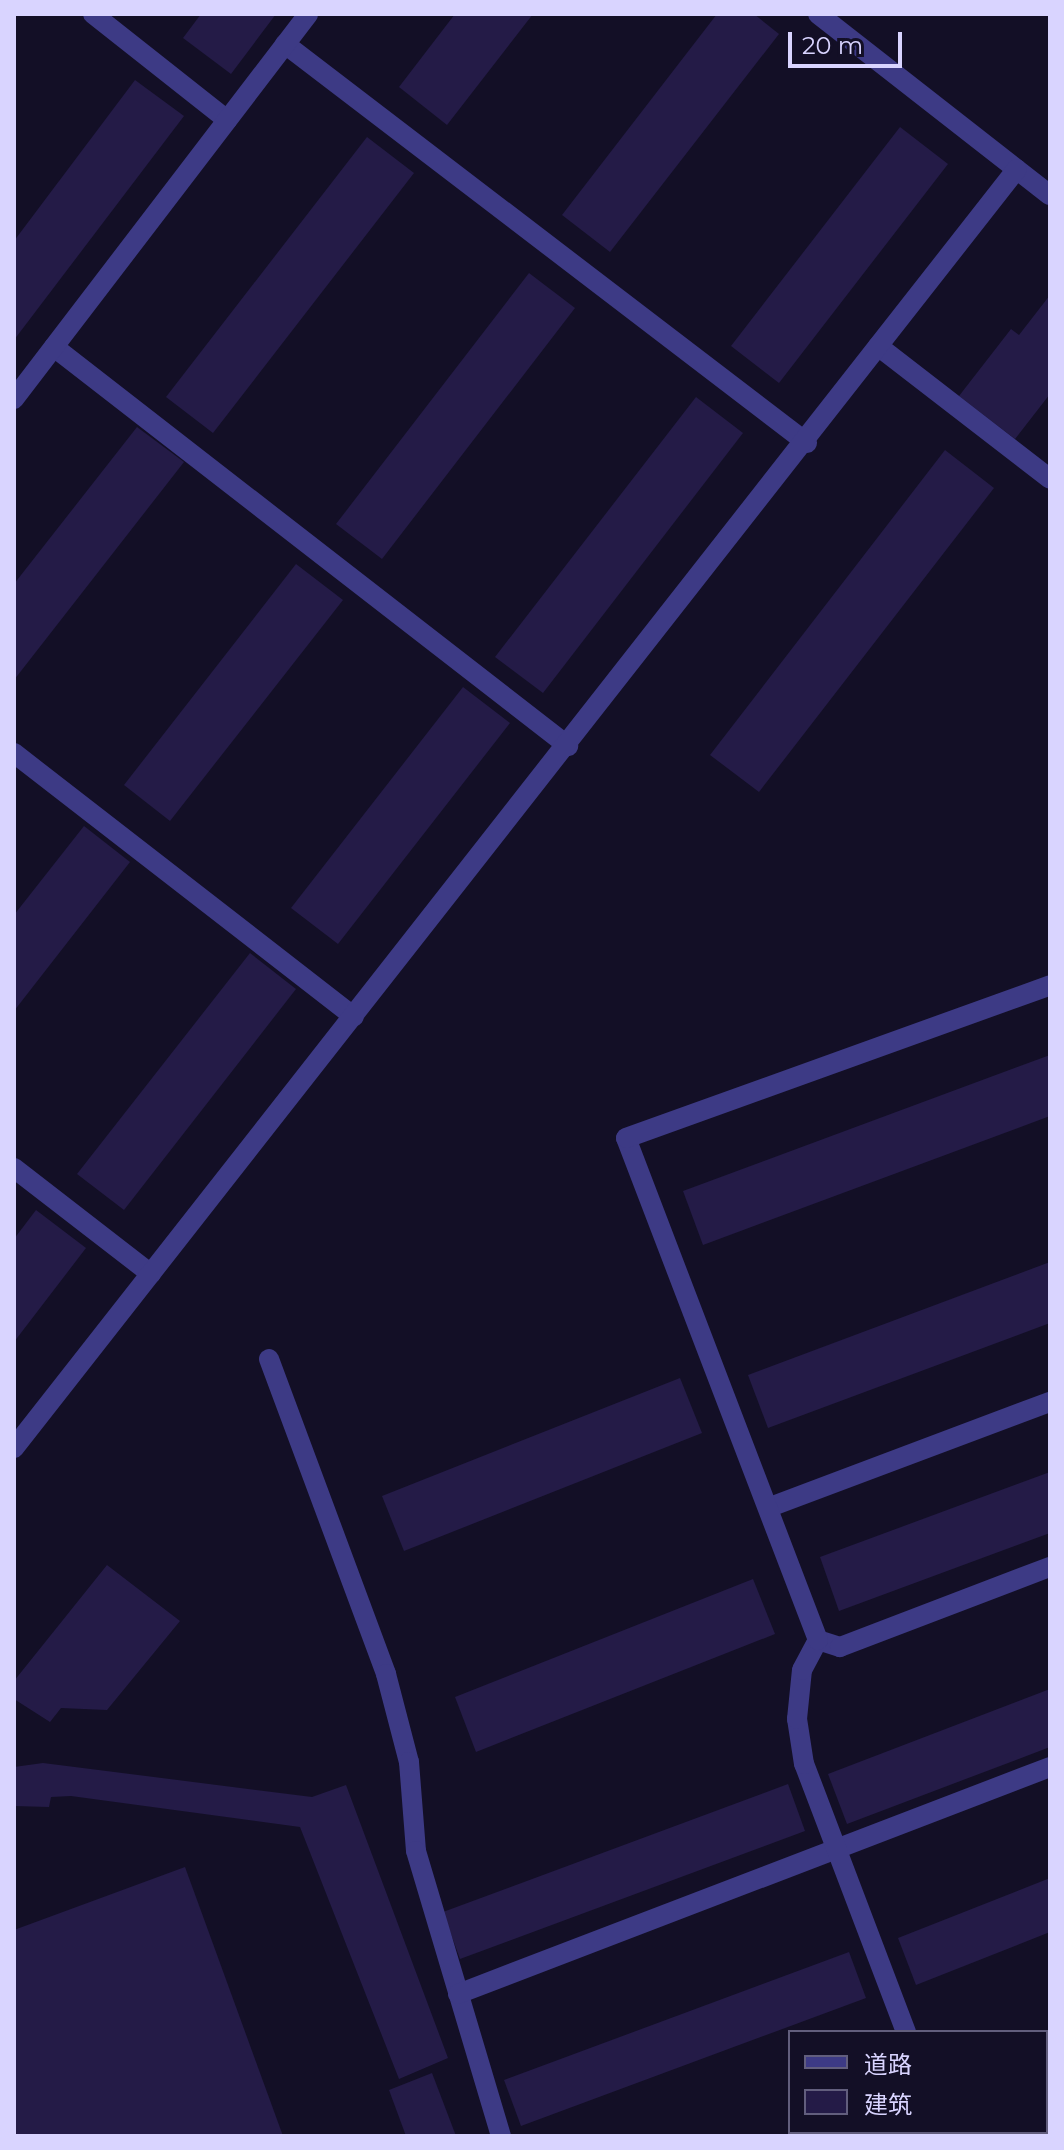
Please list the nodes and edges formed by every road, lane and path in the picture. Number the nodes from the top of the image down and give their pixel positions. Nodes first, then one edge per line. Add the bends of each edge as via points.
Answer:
1 (93, 14) edge
2 (308, 14) edge
3 (818, 14) edge
4 (285, 44) junction
5 (227, 120) junction
6 (1017, 169) junction
7 (1050, 195) edge
8 (878, 346) junction
9 (54, 347) junction
10 (14, 399) edge
11 (807, 443) junction
12 (1050, 479) edge
13 (568, 746) junction
14 (14, 753) edge
15 (1050, 985) edge
16 (354, 1017) junction
17 (14, 1168) edge
18 (151, 1274) junction
19 (269, 1359) dead end
20 (1050, 1402) edge
21 (14, 1448) edge
22 (770, 1507) junction
23 (1050, 1567) edge
24 (818, 1640) junction
25 (1050, 1767) edge
26 (835, 1849) junction
27 (458, 1994) junction
28 (905, 2030) edge
29 (501, 2136) edge

1 - 5 street
2 - 4 street
3 - 6 street
4 - 5 street
4 - 11 street
5 - 9 street
6 - 7 street
6 - 8 street
8 - 11 street
8 - 12 street
9 - 10 street
9 - 13 street
11 - 13 street
13 - 16 street
14 - 16 street
15 - 22 street via 626,1138
16 - 18 street
17 - 18 street
18 - 21 street
19 - 27 street via 386,1674 409,1762 416,1851
20 - 22 street
22 - 24 street
23 - 24 street via 840,1647
24 - 26 street via 802,1670 797,1719 804,1764
25 - 26 street
26 - 27 street
26 - 28 street
27 - 29 street

